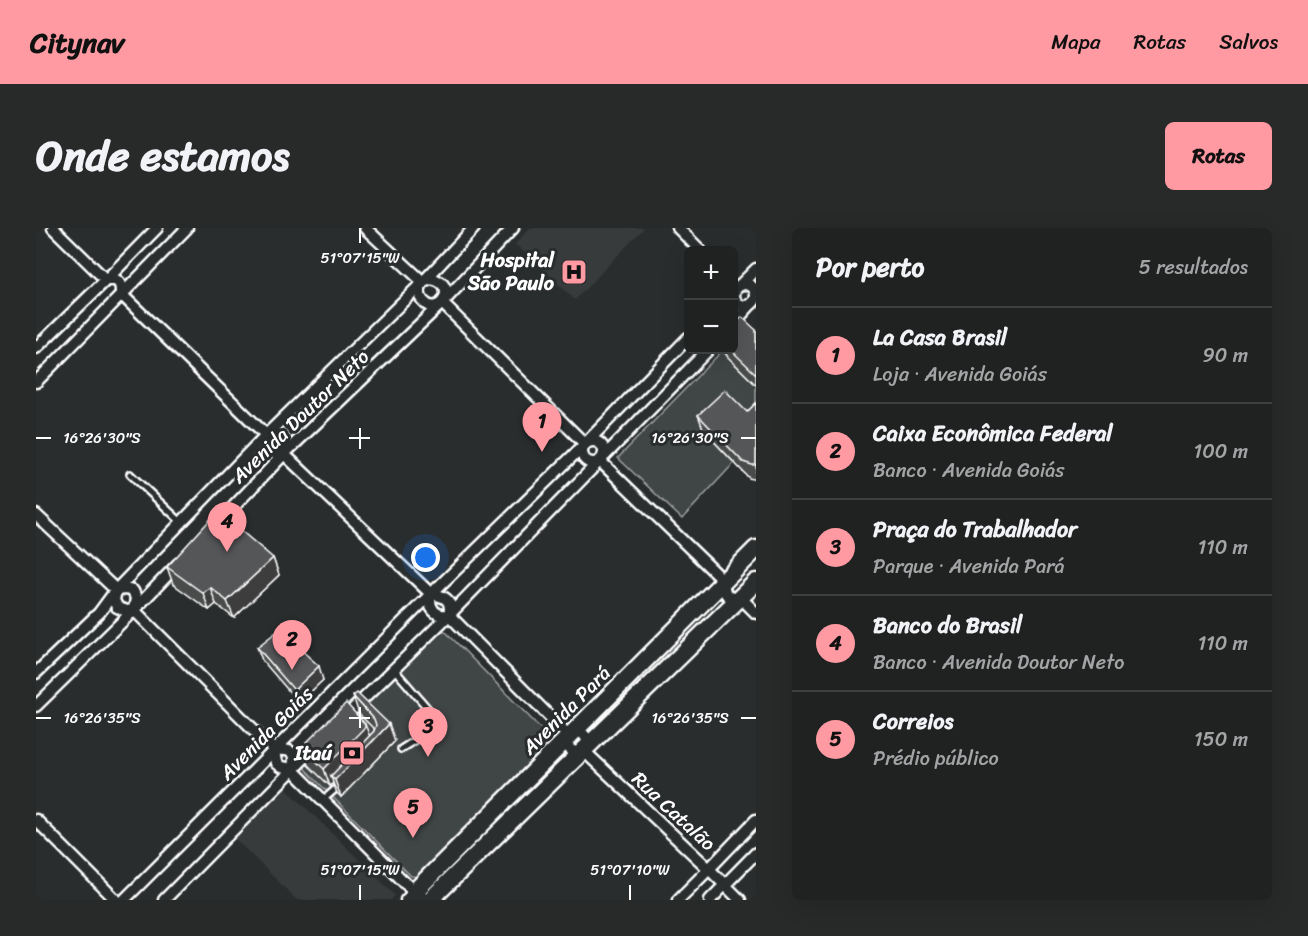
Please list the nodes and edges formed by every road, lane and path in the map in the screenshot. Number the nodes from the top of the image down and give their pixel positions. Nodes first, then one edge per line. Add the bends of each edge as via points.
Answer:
1 (53, 228) edge
2 (157, 228) edge
3 (187, 228) edge
4 (365, 228) edge
5 (474, 228) edge
6 (513, 228) edge
7 (678, 228) edge
8 (696, 246) edge
9 (756, 269) edge
10 (106, 280) junction
11 (423, 282) junction
12 (738, 285) edge
13 (738, 287) edge
14 (121, 294) junction
15 (442, 303) junction
16 (755, 303) edge
17 (738, 319) edge
18 (684, 342) edge
19 (36, 348) edge
20 (704, 354) edge
21 (36, 382) edge
22 (266, 435) junction
23 (585, 444) junction
24 (284, 454) junction
25 (600, 461) junction
26 (130, 474) dead end
27 (36, 515) edge
28 (181, 522) junction
29 (205, 536) edge
30 (756, 549) edge
31 (189, 552) edge
32 (740, 585) edge
33 (116, 590) junction
34 (431, 594) junction
35 (134, 610) junction
36 (756, 613) edge
37 (449, 615) junction
38 (394, 669) junction
39 (36, 673) edge
40 (36, 706) edge
41 (569, 736) junction
42 (401, 748) dead end
43 (274, 750) junction
44 (583, 750) junction
45 (292, 769) junction
46 (347, 777) edge
47 (323, 800) junction
48 (36, 820) edge
49 (756, 820) edge
50 (756, 853) edge
51 (709, 869) junction
52 (725, 885) junction
53 (414, 897) edge
54 (116, 900) edge
55 (124, 900) edge
56 (164, 900) edge
57 (430, 900) edge
58 (678, 900) edge
59 (710, 900) edge
60 (740, 900) edge

1 - 10 street, Rua Catalão
2 - 10 street
3 - 14 street
4 - 11 street
5 - 11 street, Avenida Doutor Neto
6 - 15 street, Avenida Doutor Neto
7 - 8 street
9 - 12 street
10 - 14 street, Rua Catalão via 116,280 122,287
10 - 19 street
11 - 15 street via 419,291 425,303
11 - 15 street via 431,279 444,285
11 - 22 street, Avenida Doutor Neto
13 - 16 street via 753,288
14 - 21 street
14 - 22 street, Rua Catalão
15 - 23 street
15 - 24 street, Avenida Doutor Neto
16 - 17 street
18 - 23 street, Avenida Goiás
20 - 25 street
22 - 24 street, Rua Catalão via 269,451
22 - 24 street, Rua Catalão via 282,437 286,445
22 - 28 street, Avenida Doutor Neto
23 - 25 street via 582,451 586,461
23 - 25 street via 592,441 602,445 604,455
23 - 34 street, Avenida Goiás
24 - 29 street, Avenida Doutor Neto
24 - 34 street, Rua Catalão
25 - 32 street
25 - 37 street
26 - 28 lane
27 - 33 street
28 - 33 street, Avenida Doutor Neto
30 - 32 main road, Avenida Pará
31 - 35 street
32 - 36 street
32 - 41 main road, Avenida Pará
32 - 44 main road, Avenida Pará
33 - 35 street via 117,607
33 - 35 street via 133,591
33 - 39 street, Avenida Doutor Neto via 99,613
34 - 37 street, Rua Catalão via 447,600
34 - 37 street, Rua Catalão via 429,603 433,611
34 - 43 street, Avenida Goiás
35 - 40 street
35 - 43 street
37 - 38 street
37 - 41 street, Rua Catalão
38 - 42 lane via 430,711 428,726 420,737
38 - 45 street via 354,715
41 - 44 street, Rua Catalão via 584,735 587,741
41 - 53 main road, Avenida Pará
43 - 45 street via 276,764
43 - 45 street via 292,752
43 - 55 street, Avenida Goiás
44 - 51 street, Rua Catalão
44 - 57 main road, Avenida Pará
45 - 47 street
45 - 56 street
46 - 47 lane
47 - 53 street
48 - 54 street
49 - 51 street
50 - 52 street
51 - 52 street, Rua Catalão
51 - 58 street
52 - 59 street
52 - 60 street, Rua Catalão

